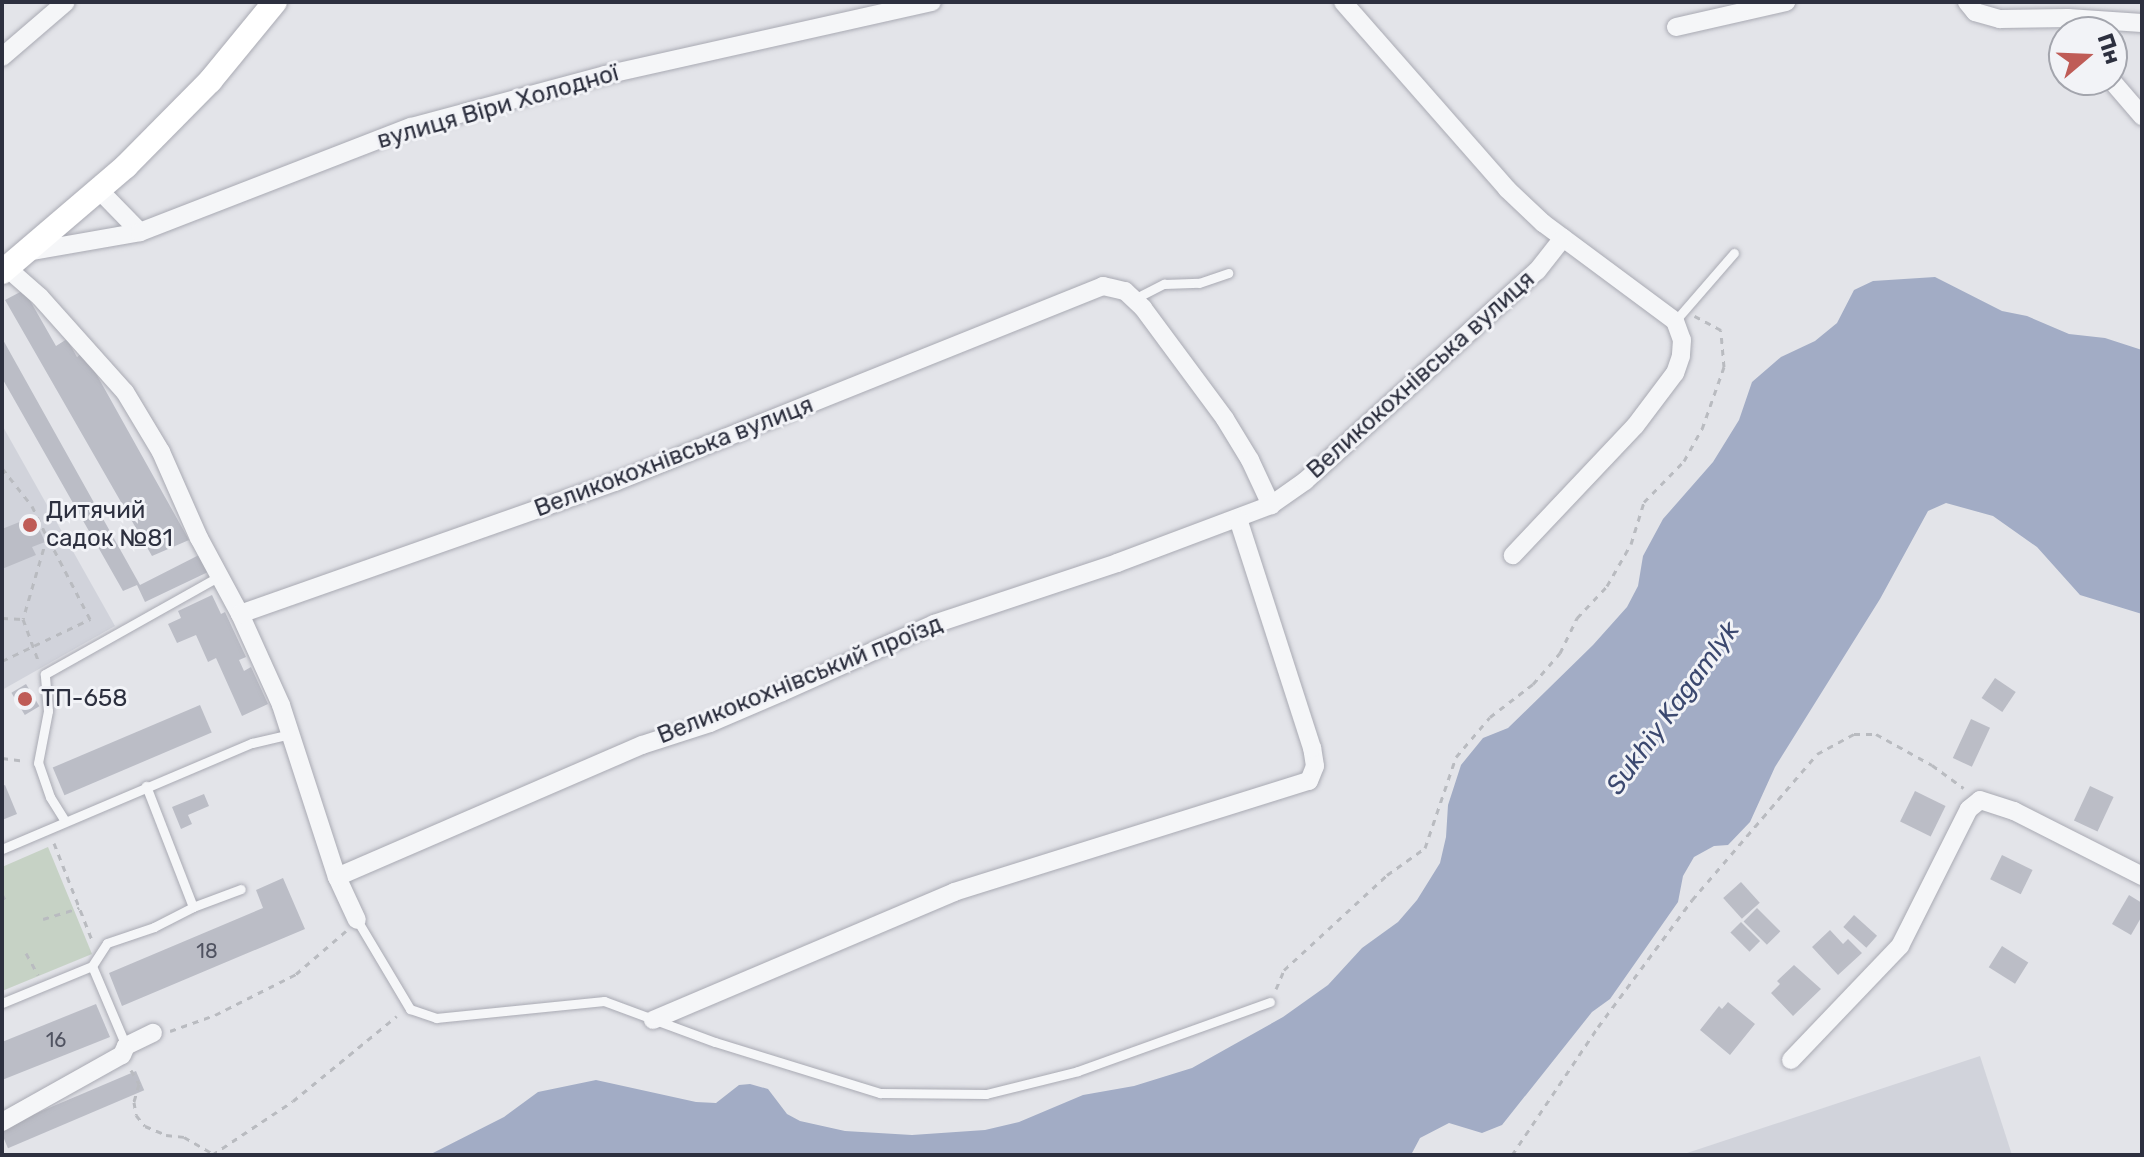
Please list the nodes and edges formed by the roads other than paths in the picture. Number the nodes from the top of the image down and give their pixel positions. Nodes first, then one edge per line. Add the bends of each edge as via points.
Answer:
1 (66, 2) edge
2 (275, 2) edge
3 (932, 2) edge
4 (1343, 2) edge
5 (1786, 2) edge
6 (1967, 2) edge
7 (2048, 23) edge
8 (1676, 27) dead end
9 (2, 57) edge
10 (2125, 96) edge
11 (2142, 116) edge
12 (100, 191) junction
13 (140, 232) junction
14 (1563, 238) junction
15 (27, 252) junction
16 (1734, 253) dead end
17 (4, 270) edge
18 (1228, 273) dead end
19 (1134, 299) junction
20 (1680, 316) junction
21 (1271, 505) junction
22 (1238, 519) junction
23 (1513, 555) dead end
24 (218, 577) junction
25 (240, 614) junction
26 (290, 734) junction
27 (146, 786) junction
28 (65, 821) junction
29 (2, 849) edge
30 (2142, 876) edge
31 (337, 877) junction
32 (241, 889) dead end
33 (193, 907) junction
34 (357, 920) joint
35 (92, 966) junction
36 (1270, 1002) road end
37 (2, 1003) edge
38 (653, 1020) junction
39 (153, 1033) road end
40 (124, 1050) junction
41 (1791, 1060) dead end
42 (2, 1122) edge

1 - 9 street
2 - 12 street via 210,81
3 - 13 street, вулиця Віри Холодної via 605,75 411,127
4 - 14 street via 1475,156
5 - 8 street
6 - 7 street via 1975,12 2000,19
10 - 11 street
12 - 13 street
12 - 15 street
13 - 15 street, вулиця Віри Холодної
14 - 20 street
14 - 21 street, Великокохнівська вулиця via 1537,271 1305,481
15 - 17 street
16 - 20 lane
17 - 24 street via 40,297 125,392 161,452
18 - 19 lane via 1199,283 1164,284
19 - 21 street via 1225,419
19 - 25 street, Великокохнівська вулиця via 1103,286 615,482
20 - 23 street via 1681,356 1675,373 1635,426
21 - 22 street, Великокохнівський проїзд
22 - 31 street, Великокохнівський проїзд via 934,624
22 - 38 street via 1312,748 1315,766 1309,781 954,892
24 - 25 street
24 - 28 lane via 43,671 48,711 38,763
25 - 26 street
26 - 27 lane via 252,743
26 - 31 street
27 - 28 lane
27 - 33 lane
28 - 29 lane
30 - 41 street via 2014,811 1980,800 1969,809 1900,946
31 - 34 street
32 - 33 lane
33 - 35 lane via 107,943
34 - 38 lane via 410,1009 436,1018 604,1001
35 - 37 lane
35 - 40 lane
36 - 38 lane via 1078,1071 986,1094 880,1093
39 - 40 street
40 - 42 street

